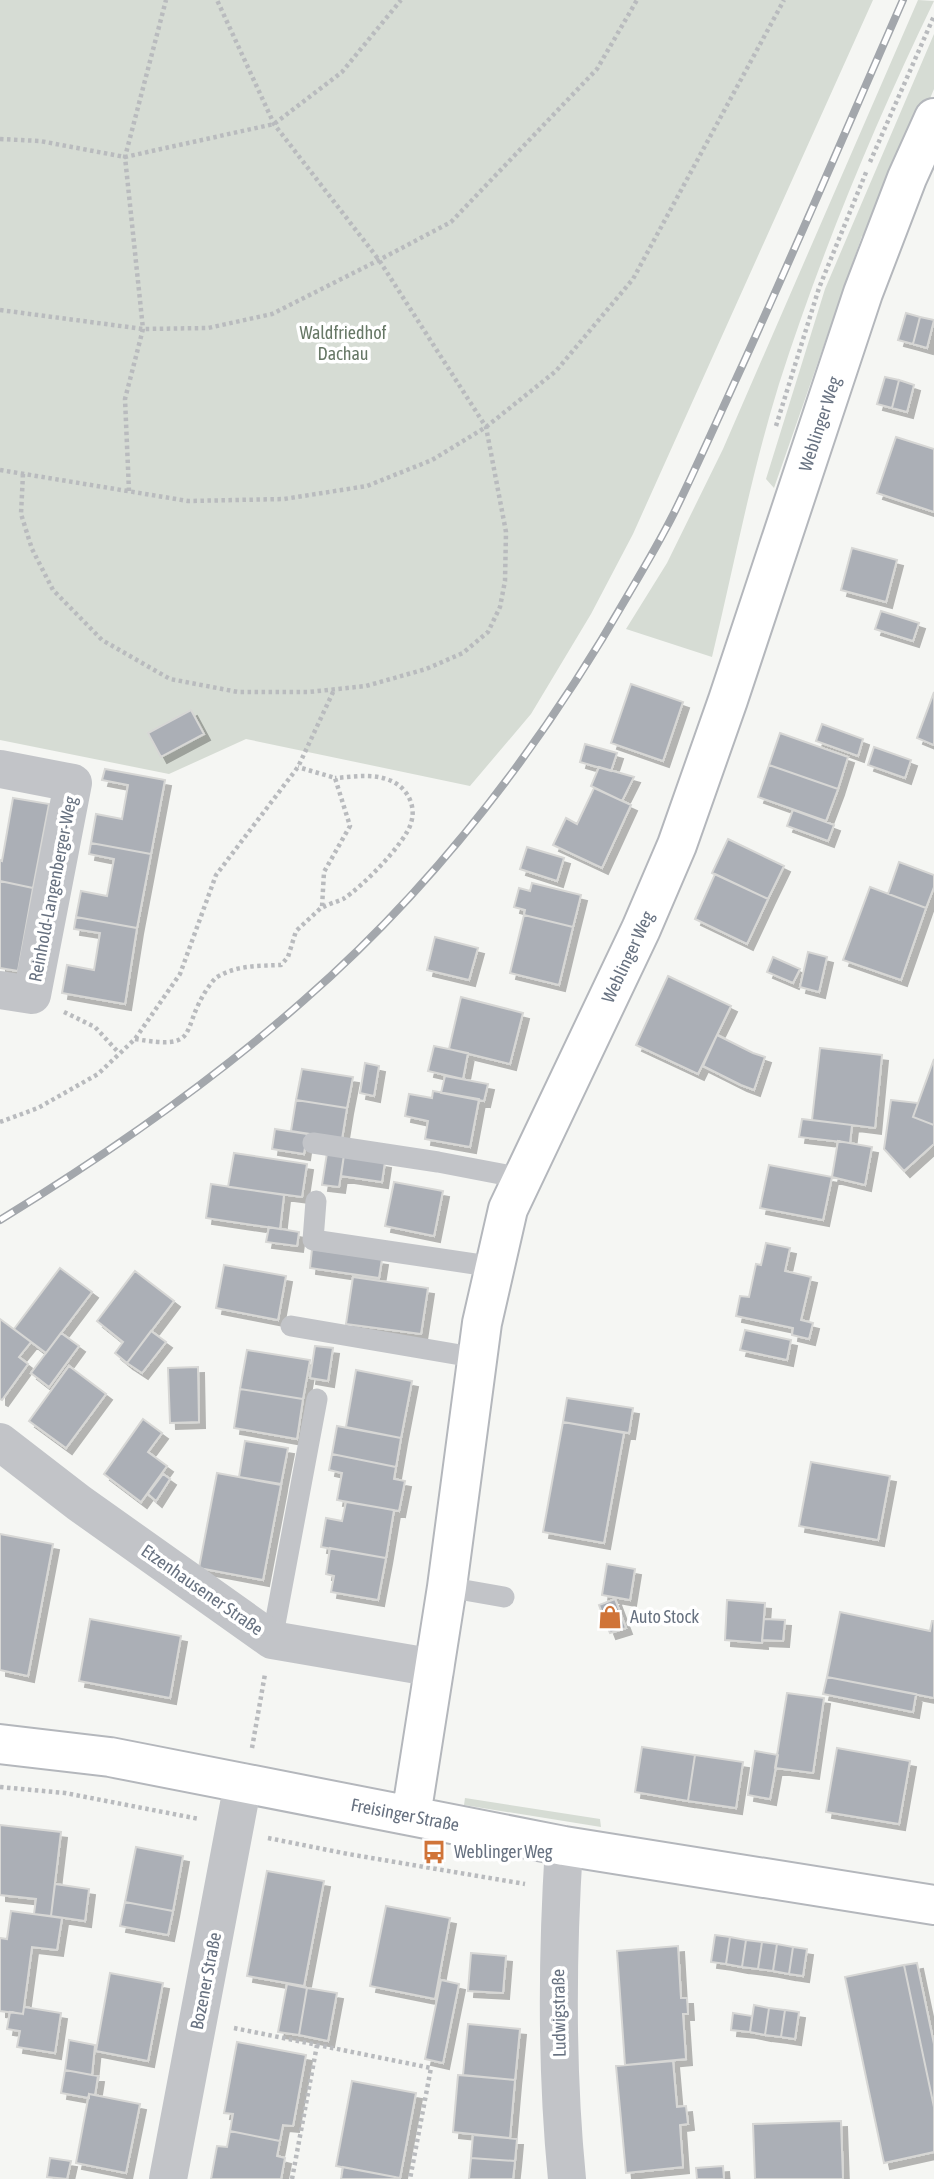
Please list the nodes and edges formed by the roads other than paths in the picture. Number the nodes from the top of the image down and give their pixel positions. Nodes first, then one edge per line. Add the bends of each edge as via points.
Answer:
1 (934, 118) edge
2 (0, 769) edge
3 (16, 993) edge
4 (313, 1143) dead end
5 (522, 1178) junction
6 (316, 1201) dead end
7 (495, 1267) junction
8 (291, 1326) dead end
9 (478, 1358) junction
10 (317, 1399) dead end
11 (0, 1442) edge
12 (447, 1587) junction
13 (504, 1597) dead end
14 (272, 1640) junction
15 (435, 1668) junction
16 (0, 1744) edge
17 (243, 1783) junction
18 (411, 1816) junction
19 (564, 1846) junction
20 (934, 1905) edge
21 (169, 2179) edge
22 (567, 2179) edge

1 - 5 street, Weblinger Weg via 863,293 677,845
2 - 3 street, Reinhold-Langenberger-Weg via 73,783
4 - 5 lane
5 - 7 street, Weblinger Weg via 508,1209
6 - 7 lane via 313,1240
7 - 9 street, Weblinger Weg
8 - 9 lane
9 - 12 street, Weblinger Weg
10 - 14 lane
11 - 14 street, Etzenhausener Straße
12 - 13 lane
12 - 15 street, Weblinger Weg
14 - 15 street, Etzenhausener Straße
15 - 18 street, Weblinger Weg
16 - 17 street, Freisinger Straße via 110,1758
17 - 18 street, Freisinger Straße
17 - 21 street, Bozener Straße
18 - 19 street, Freisinger Straße
19 - 20 street, Freisinger Straße
19 - 22 street, Ludwigstraße via 558,2041

